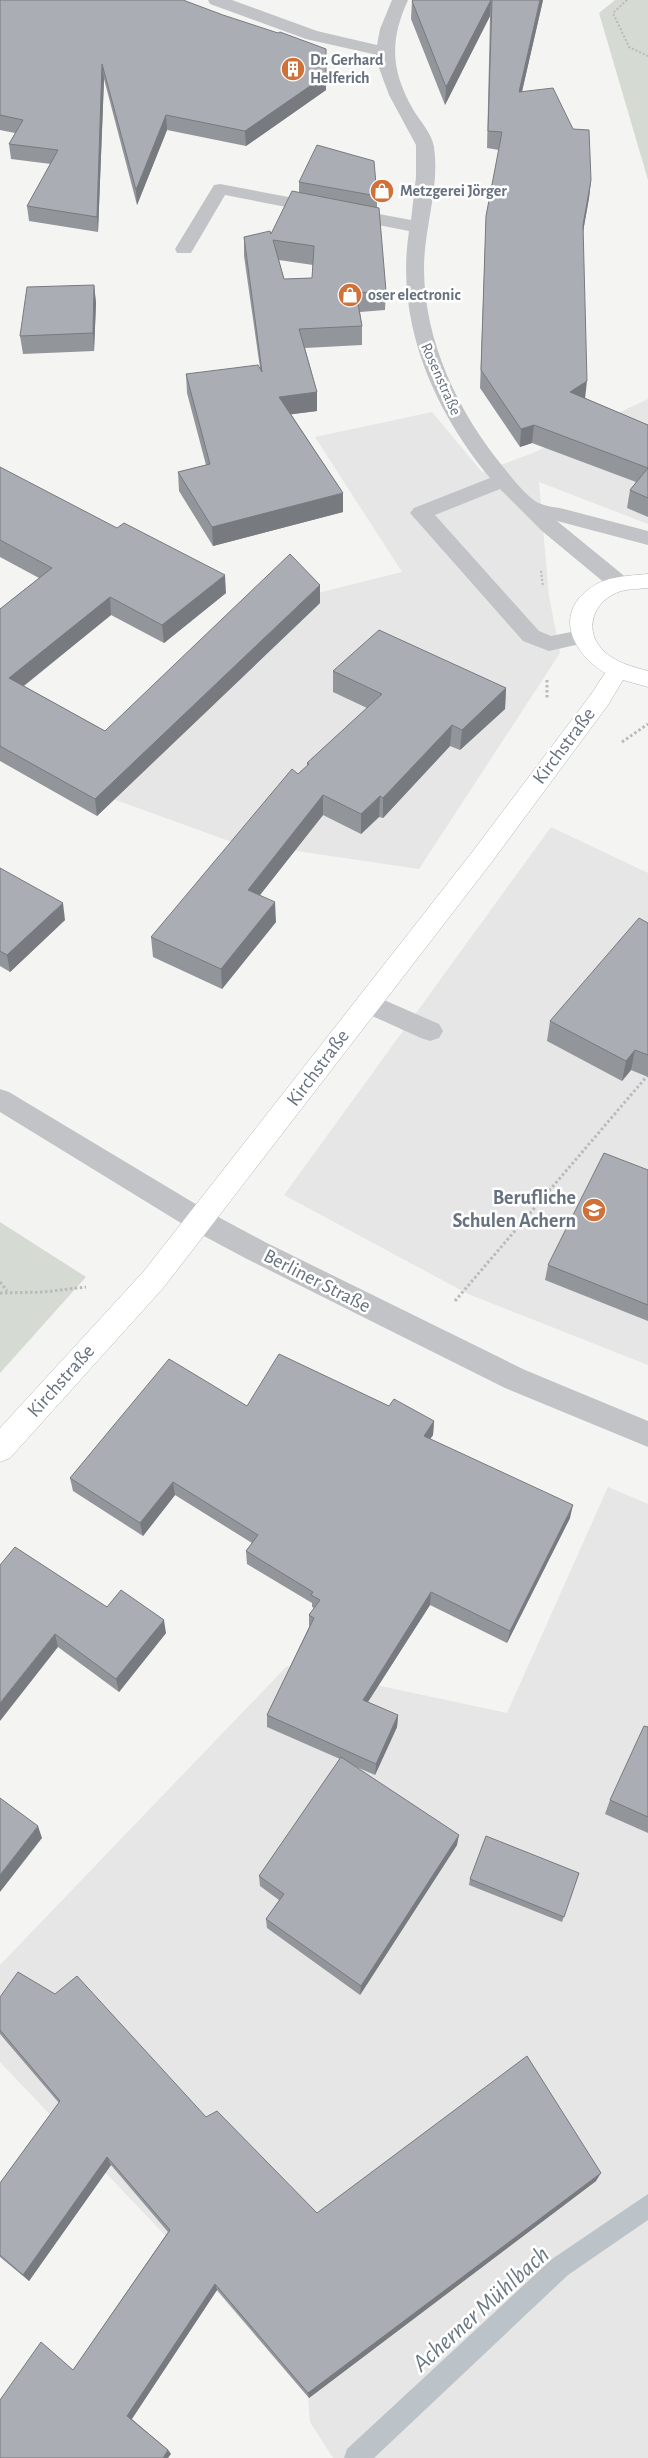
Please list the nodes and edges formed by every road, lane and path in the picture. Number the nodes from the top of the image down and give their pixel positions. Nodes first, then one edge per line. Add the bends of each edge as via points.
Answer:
1 (216, 0) edge
2 (400, 0) edge
3 (627, 0) edge
4 (384, 52) junction
5 (648, 56) edge
6 (418, 228) junction
7 (184, 249) dead end
8 (503, 480) junction
9 (528, 506) junction
10 (648, 538) edge
11 (648, 581) edge
12 (620, 584) junction
13 (581, 637) junction
14 (617, 671) junction
15 (648, 678) edge
16 (368, 1003) junction
17 (430, 1031) dead end
18 (648, 1075) edge
19 (0, 1099) edge
20 (199, 1220) junction
21 (0, 1282) edge
22 (7, 1292) junction
23 (43, 1292) dead end
24 (0, 1293) edge
25 (420, 1334) junction
26 (648, 1434) edge
27 (0, 1450) edge

1 - 4 street via 312,35
2 - 4 street, Rosenstraße via 389,22
3 - 5 path via 613,13 629,47
4 - 6 street, Rosenstraße via 404,108 424,143 426,185
6 - 7 street via 220,189
6 - 8 street, Rosenstraße via 414,280 426,349 469,439
8 - 9 street, Rosenstraße
8 - 13 street via 421,513 531,636 549,644
9 - 10 street
9 - 12 street, Rosenstraße
11 - 12 main road
12 - 13 main road via 603,590 582,611 578,624
13 - 14 main road via 594,656
14 - 15 main road
14 - 16 main road, Kirchstraße via 600,699 482,857
16 - 17 street
16 - 20 main road, Kirchstraße
18 - 25 path via 451,1306
19 - 20 street, Berliner Straße
20 - 25 street, Berliner Straße
20 - 27 main road, Kirchstraße via 154,1279
21 - 22 path
22 - 23 path
22 - 24 path
25 - 26 street, Berliner Straße via 514,1379

